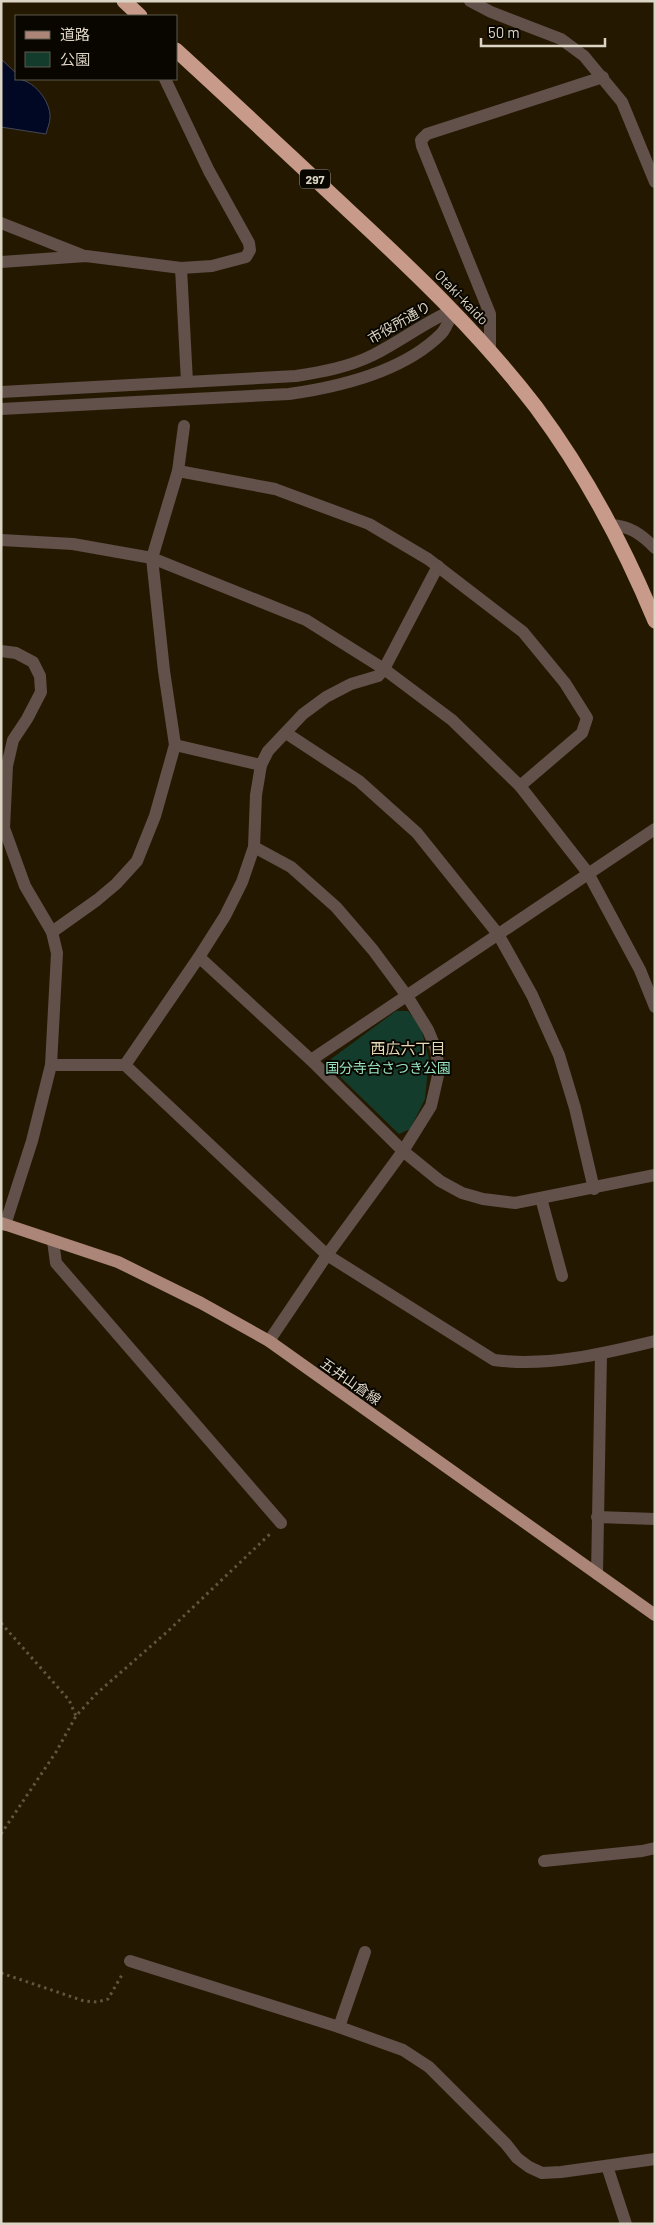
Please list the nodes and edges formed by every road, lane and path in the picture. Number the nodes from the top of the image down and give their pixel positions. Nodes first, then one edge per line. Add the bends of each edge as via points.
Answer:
1 (124, 1) edge
2 (470, 1) edge
3 (138, 15) edge
4 (178, 52) edge
5 (603, 77) junction
6 (165, 80) edge
7 (655, 182) edge
8 (1, 223) edge
9 (86, 256) junction
10 (1, 262) edge
11 (181, 268) junction
12 (453, 310) junction
13 (490, 350) junction
14 (187, 382) junction
15 (1, 392) edge
16 (1, 409) edge
17 (184, 426) dead end
18 (178, 471) junction
19 (611, 525) junction
20 (1, 540) edge
21 (655, 548) edge
22 (152, 558) junction
23 (438, 566) junction
24 (655, 621) edge
25 (1, 650) edge
26 (384, 669) junction
27 (286, 732) junction
28 (175, 745) junction
29 (261, 765) junction
30 (520, 786) junction
31 (3, 829) edge
32 (655, 829) edge
33 (254, 847) junction
34 (588, 873) junction
35 (52, 932) junction
36 (498, 934) junction
37 (199, 957) junction
38 (407, 996) junction
39 (655, 1007) edge
40 (311, 1060) junction
41 (51, 1065) junction
42 (125, 1065) junction
43 (403, 1151) junction
44 (655, 1175) edge
45 (594, 1188) junction
46 (541, 1198) junction
47 (3, 1224) edge
48 (54, 1241) junction
49 (327, 1255) junction
50 (562, 1276) dead end
51 (269, 1341) junction
52 (655, 1341) edge
53 (601, 1354) junction
54 (597, 1517) junction
55 (655, 1520) edge
56 (281, 1523) joint
57 (597, 1574) junction
58 (655, 1615) edge
59 (1, 1623) edge
60 (76, 1716) junction
61 (1, 1834) edge
62 (655, 1848) edge
63 (544, 1861) dead end
64 (365, 1952) dead end
65 (130, 1961) joint
66 (1, 1973) edge
67 (339, 2027) junction
68 (655, 2159) edge
69 (607, 2166) junction
70 (626, 2224) edge

1 - 3 highway
2 - 5 street via 561,39 584,56
4 - 12 highway, Otaki-kaido / 297
5 - 7 street via 622,102
5 - 13 street via 427,134 422,140 490,314
6 - 11 street via 250,250 246,258 212,266
8 - 9 street
9 - 10 street
9 - 11 street
11 - 14 street
12 - 13 highway, Otaki-kaido / 297
12 - 14 street, 市役所通り via 378,353 343,366 296,376
12 - 16 street, 市役所通り via 442,332 413,354 362,378 323,389 289,394
13 - 19 highway, Otaki-kaido / 297 via 536,408
14 - 15 street, 市役所通り
17 - 18 street
18 - 22 street
18 - 23 street via 275,488 369,524
19 - 21 street via 624,526 641,534
19 - 24 highway, Otaki-kaido / 297
20 - 22 street via 73,544
22 - 26 street via 306,620
22 - 28 street
23 - 26 street
23 - 30 street via 523,632 565,683 587,718 582,733
25 - 31 street via 33,662 40,676 41,692 13,740 6,766
26 - 27 street via 378,676 351,684 326,697
26 - 30 street via 452,720
27 - 29 street via 268,751
27 - 36 street via 359,781 417,833
28 - 29 street
28 - 35 street via 155,816 137,861 97,900
29 - 33 street
30 - 34 street
31 - 35 street via 25,886
32 - 34 street
33 - 37 street via 242,882
33 - 38 street via 291,867 336,907
34 - 36 street
34 - 39 street via 640,970
35 - 41 street via 57,954
36 - 38 street
36 - 45 street via 532,995 559,1055
37 - 40 street
37 - 42 street
38 - 40 street
38 - 43 street via 428,1030 440,1071 431,1106
40 - 43 street
41 - 42 street
41 - 47 street via 32,1141
42 - 49 street
43 - 46 street via 440,1181 462,1193 515,1202
43 - 49 street
44 - 45 street
45 - 46 street
46 - 50 street
47 - 48 main road, 五井山倉線
48 - 51 main road, 五井山倉線 via 118,1262
48 - 56 street via 56,1263
49 - 51 street
49 - 53 street via 494,1360 526,1363
51 - 57 main road, 五井山倉線
52 - 53 street
53 - 54 street
54 - 55 street
54 - 57 street
56 - 60 path
57 - 58 main road, 五井山倉線
59 - 60 path via 69,1700
60 - 61 path
62 - 63 street
64 - 67 street
65 - 66 path via 108,1999 97,2002 84,2001
65 - 67 street
67 - 69 street via 403,2050 429,2067 529,2168 542,2173
68 - 69 street
69 - 70 street

